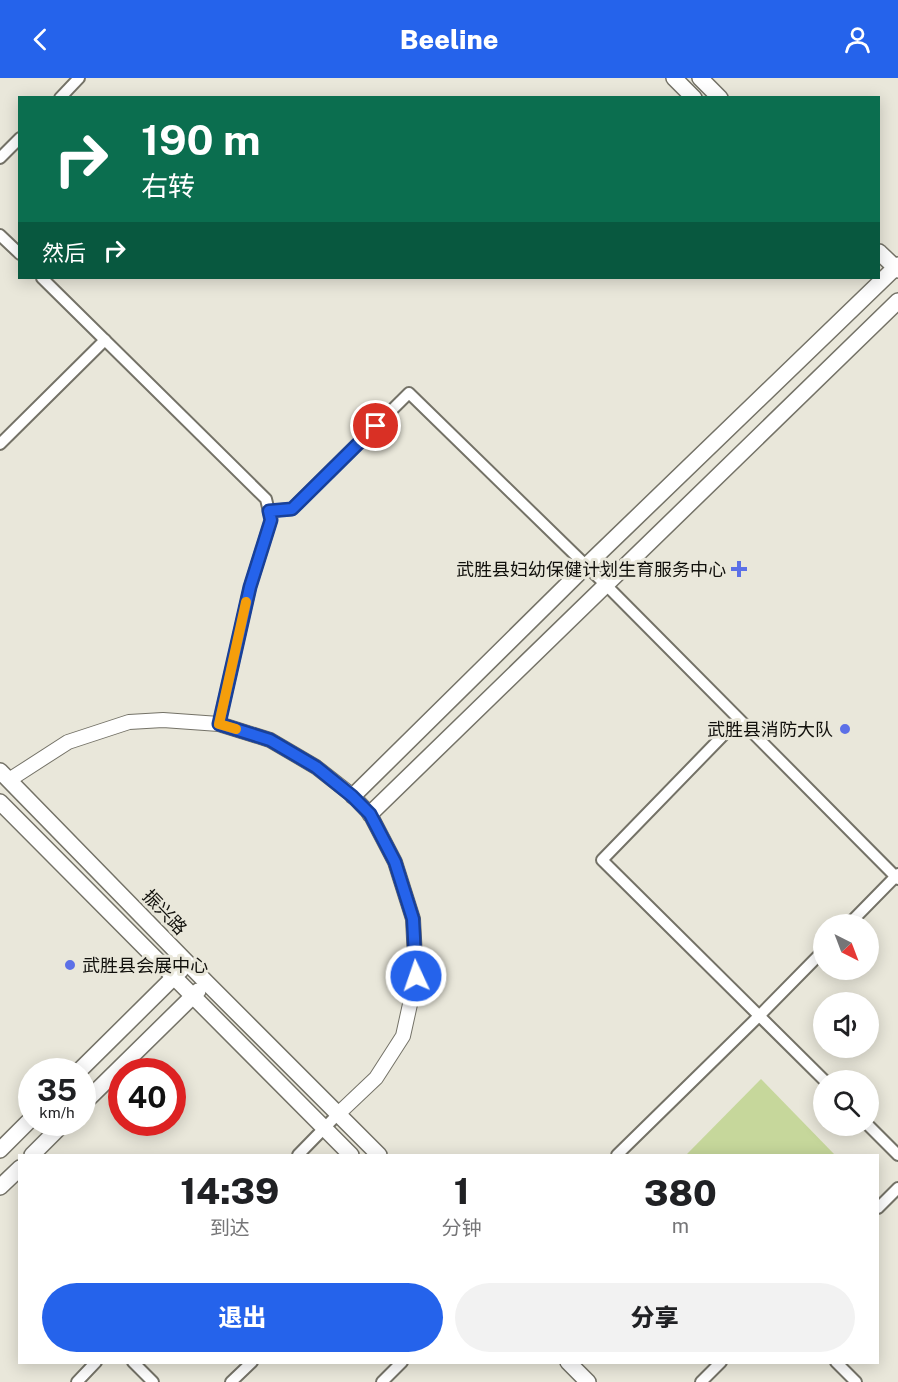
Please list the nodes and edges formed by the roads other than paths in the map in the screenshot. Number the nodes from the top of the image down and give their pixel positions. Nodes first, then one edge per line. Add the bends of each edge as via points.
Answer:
1 (79, 78) edge
2 (674, 78) edge
3 (700, 78) edge
4 (62, 96) edge
5 (692, 96) edge
6 (718, 96) edge
7 (18, 140) edge
8 (0, 158) edge
9 (0, 235) edge
10 (18, 252) edge
11 (880, 253) edge
12 (897, 267) edge
13 (43, 279) edge
14 (881, 279) edge
15 (898, 295) edge
16 (898, 301) edge
17 (105, 340) junction
18 (0, 444) edge
19 (269, 511) junction
20 (586, 566) junction
21 (606, 585) junction
22 (738, 720) junction
23 (219, 724) junction
24 (3, 780) edge
25 (352, 796) junction
26 (0, 802) edge
27 (370, 814) junction
28 (897, 876) edge
29 (859, 914) edge
30 (813, 961) edge
31 (187, 963) junction
32 (174, 977) junction
33 (207, 983) junction
34 (191, 996) junction
35 (760, 1015) junction
36 (92, 1058) edge
37 (814, 1070) edge
38 (96, 1091) edge
39 (338, 1114) junction
40 (325, 1128) junction
41 (18, 1132) edge
42 (51, 1136) edge
43 (879, 1136) edge
44 (0, 1150) edge
45 (623, 1153) edge
46 (33, 1154) edge
47 (299, 1154) edge
48 (350, 1154) edge
49 (378, 1154) edge
50 (898, 1155) edge
51 (18, 1170) edge
52 (0, 1187) edge
53 (898, 1188) edge
54 (879, 1207) edge
55 (94, 1364) edge
56 (135, 1364) edge
57 (250, 1364) edge
58 (400, 1364) edge
59 (570, 1364) edge
60 (719, 1364) edge
61 (838, 1364) edge
62 (77, 1382) edge
63 (153, 1382) edge
64 (231, 1382) edge
65 (382, 1382) edge
66 (588, 1382) edge
67 (701, 1382) edge
68 (856, 1382) edge

1 - 4 street
2 - 5 main road
3 - 6 main road
7 - 8 street
9 - 10 street
11 - 12 main road
12 - 14 main road
13 - 17 street
14 - 15 main road
14 - 20 main road
16 - 21 main road
17 - 18 street
17 - 19 street via 266,499
19 - 20 street via 292,509 409,393
19 - 23 street via 271,520 250,587
20 - 21 street
20 - 25 main road
21 - 22 street
21 - 27 main road
22 - 28 street
22 - 35 street via 602,860
23 - 24 street via 129,722 68,742
23 - 25 street via 270,740 316,767
24 - 31 main road, 振兴路
25 - 27 street
26 - 32 main road
27 - 39 street via 395,862 413,919 416,976 403,1036 376,1078
28 - 29 street
30 - 35 street
31 - 32 main road
31 - 33 main road, 振兴路
32 - 34 main road
32 - 36 main road
33 - 34 main road
33 - 39 main road, 振兴路
34 - 38 main road
34 - 40 main road
35 - 37 street
35 - 45 street
39 - 40 street
39 - 49 main road, 振兴路
40 - 47 street
40 - 48 main road
41 - 44 main road
42 - 46 main road
43 - 50 street
51 - 52 main road
53 - 54 street
55 - 62 street
56 - 63 street
57 - 64 street
58 - 65 street
59 - 66 main road
60 - 67 street
61 - 68 street

